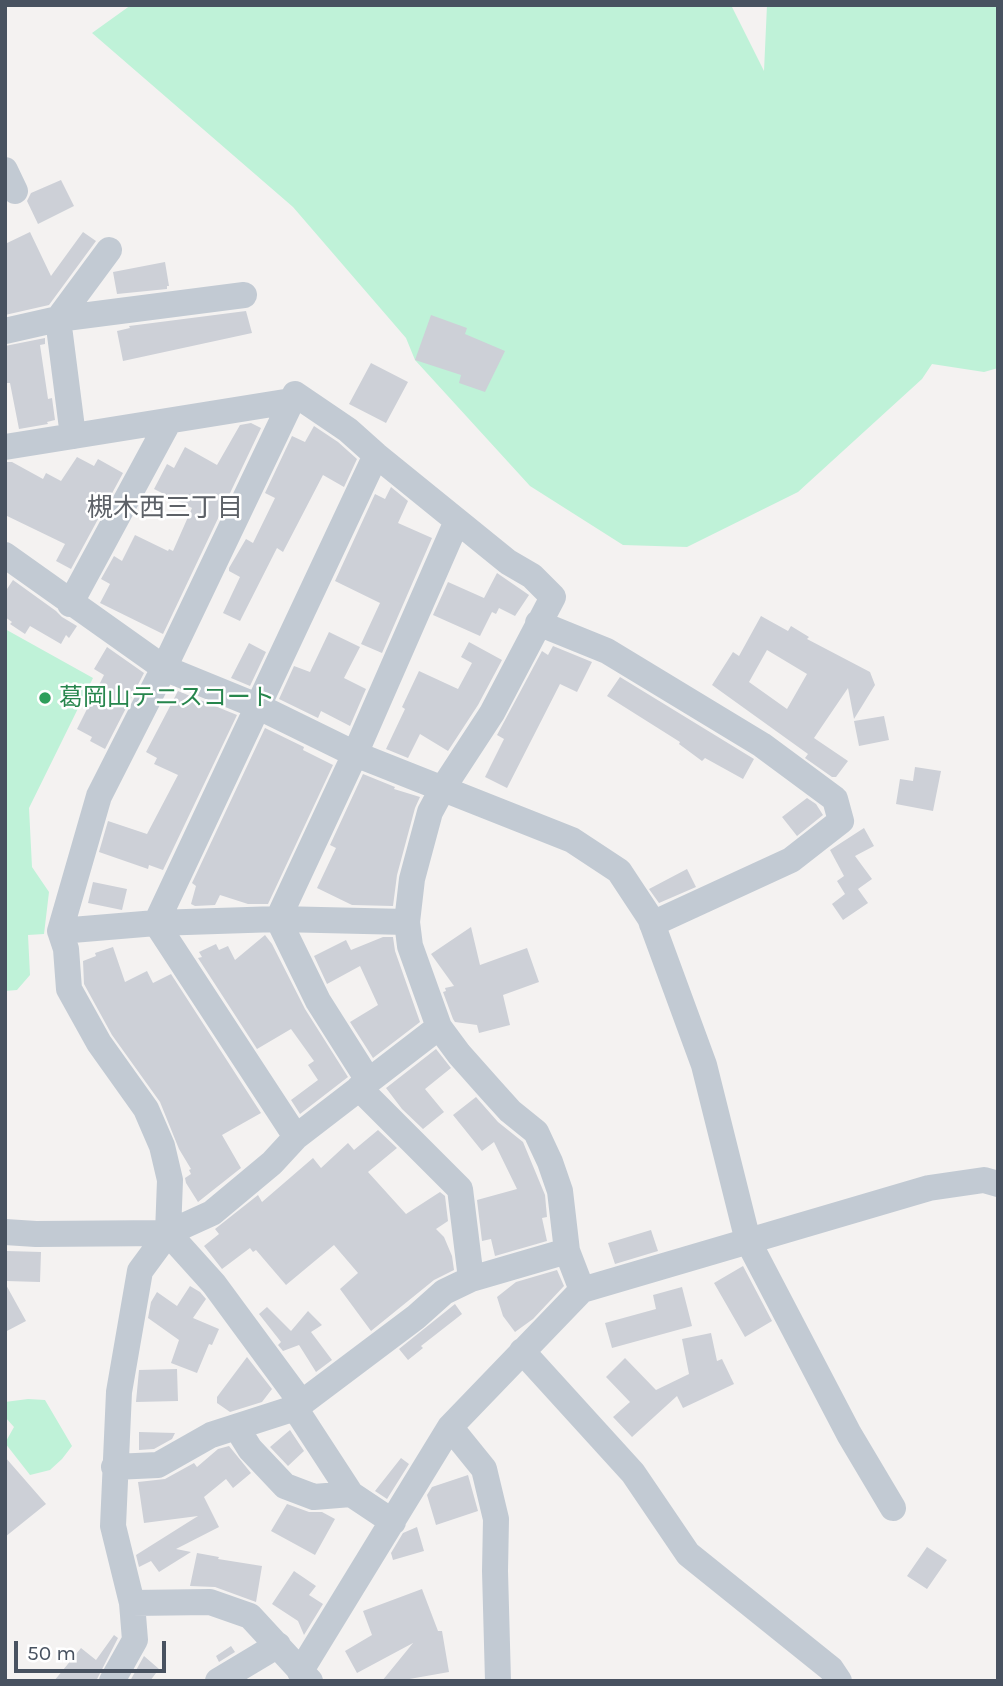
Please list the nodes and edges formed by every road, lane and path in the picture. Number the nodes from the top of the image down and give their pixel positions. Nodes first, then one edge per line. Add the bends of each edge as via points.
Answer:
1 (109, 250) dead end
2 (244, 295) dead end
3 (58, 319) junction
4 (5, 331) edge
5 (291, 401) junction
6 (169, 421) junction
7 (73, 436) junction
8 (5, 447) edge
9 (376, 456) junction
10 (457, 521) junction
11 (5, 555) edge
12 (70, 604) junction
13 (538, 624) junction
14 (164, 668) junction
15 (257, 706) junction
16 (355, 754) junction
17 (443, 788) junction
18 (278, 919) junction
19 (407, 922) junction
20 (156, 923) junction
21 (652, 925) junction
22 (60, 930) junction
23 (439, 1027) junction
24 (363, 1084) junction
25 (296, 1137) junction
26 (998, 1184) edge
27 (5, 1232) edge
28 (168, 1233) junction
29 (748, 1241) junction
30 (567, 1251) junction
31 (471, 1279) junction
32 (582, 1290) junction
33 (522, 1352) junction
34 (295, 1408) junction
35 (450, 1427) junction
36 (237, 1428) junction
37 (114, 1467) junction
38 (351, 1494) junction
39 (893, 1508) dead end
40 (393, 1522) junction
41 (132, 1603) junction
42 (278, 1645) junction
43 (305, 1676) edge
44 (112, 1681) edge
45 (218, 1681) edge
46 (498, 1681) edge
47 (839, 1681) edge

1 - 3 street
2 - 3 street
3 - 4 street
3 - 7 street
5 - 6 street
5 - 9 street via 295,394 348,430
5 - 14 street
6 - 7 street
6 - 12 street
7 - 8 street
9 - 10 street
9 - 15 street
10 - 13 street via 532,576 552,597
10 - 16 street
11 - 12 street
12 - 14 street
13 - 17 street via 492,713
13 - 21 street via 617,657 762,745 835,800 841,821 791,860
14 - 15 street
14 - 22 street via 99,796
15 - 16 street
15 - 20 street
16 - 17 street
16 - 18 street
17 - 19 street via 430,812 412,879
17 - 21 street via 572,840 619,871
18 - 19 street
18 - 20 street
18 - 24 street
19 - 23 street via 410,946
20 - 22 street
20 - 25 street
21 - 29 street via 704,1065
22 - 28 street via 69,989 99,1043 146,1109 163,1146 170,1180
23 - 24 street
23 - 30 street via 510,1111 536,1132 560,1191
24 - 25 street
24 - 31 street via 460,1189
25 - 28 street via 212,1213
26 - 29 street via 984,1181 929,1188
27 - 28 street
28 - 34 street via 214,1284 295,1394
28 - 37 street via 140,1270 119,1392
29 - 32 street
29 - 39 street
30 - 31 street
30 - 32 street
31 - 34 street via 444,1292
32 - 33 street
33 - 35 street
33 - 47 street via 634,1473 688,1553 831,1669
34 - 36 street
34 - 38 street
35 - 40 street
35 - 46 street via 484,1469 496,1519
36 - 37 street via 211,1435 158,1465
36 - 38 street via 285,1486 314,1497
37 - 41 street via 113,1526
38 - 40 street
40 - 43 street
41 - 42 street via 210,1602 250,1616
41 - 44 street via 135,1640
42 - 43 street
42 - 45 street

